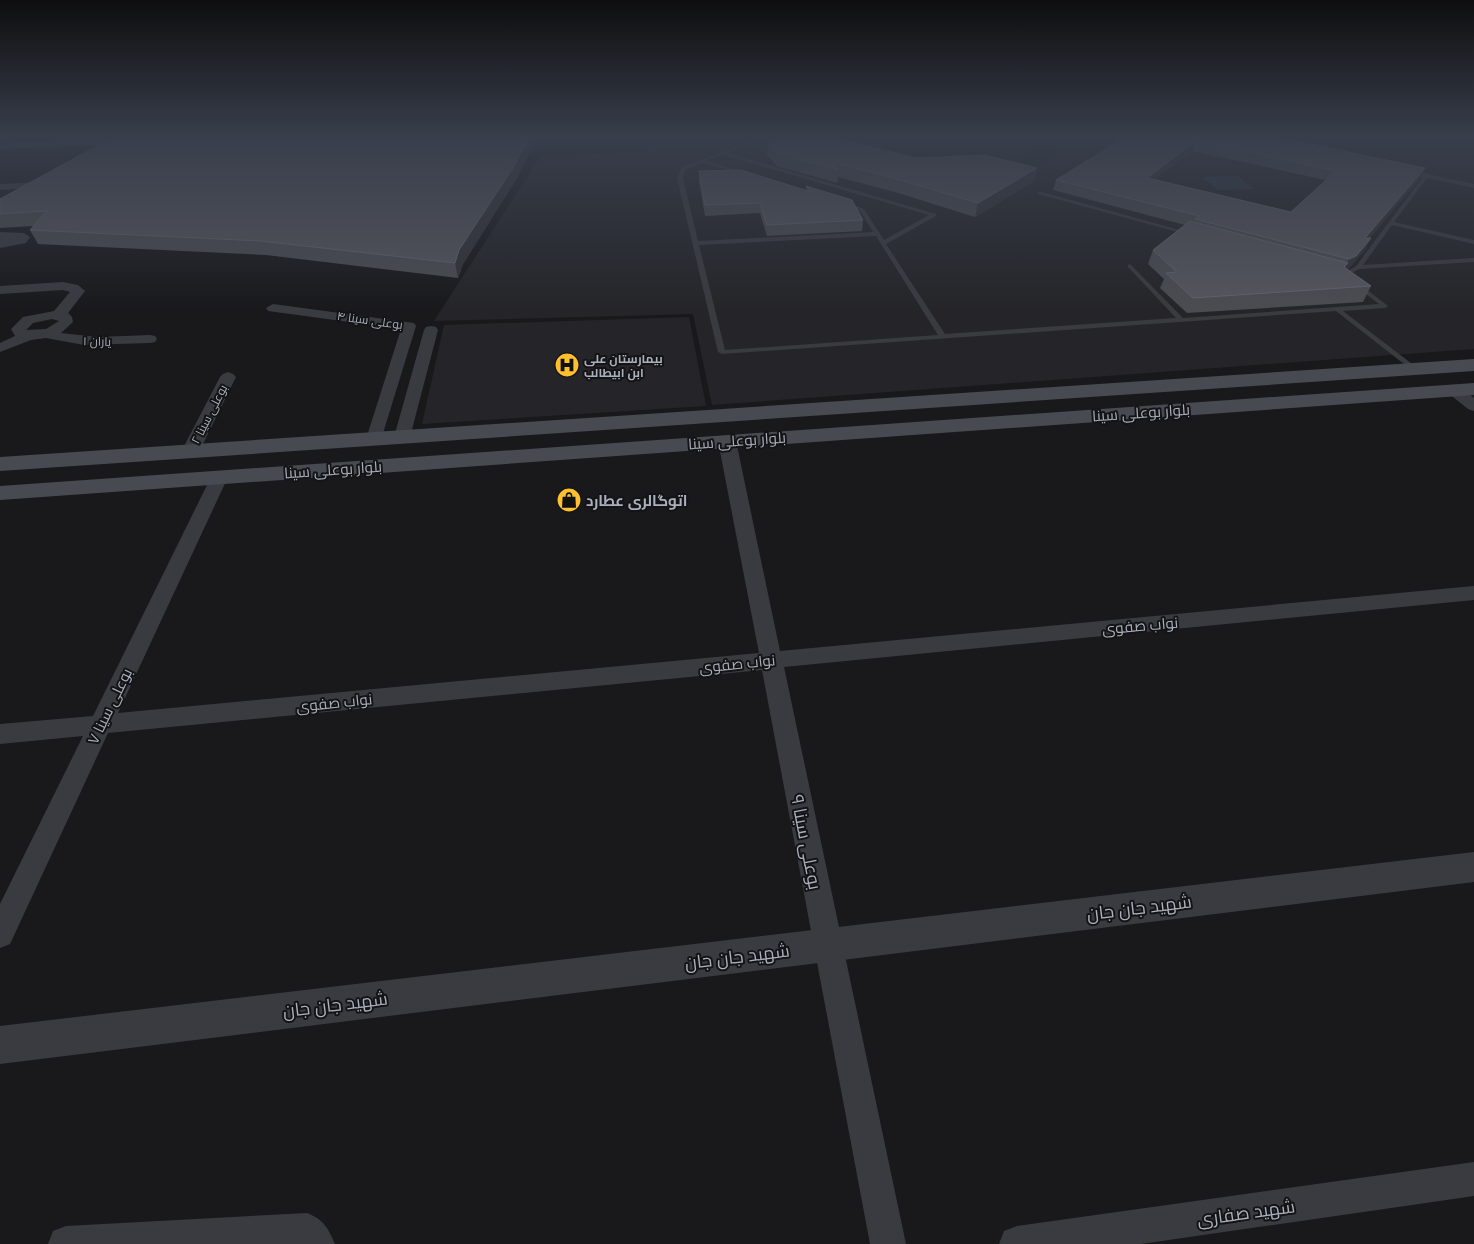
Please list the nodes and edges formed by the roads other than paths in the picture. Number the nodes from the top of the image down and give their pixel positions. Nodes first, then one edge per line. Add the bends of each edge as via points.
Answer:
1 (684, 194) edge
2 (863, 194) edge
3 (1040, 194) dead end
4 (1413, 194) edge
5 (833, 201) edge
6 (1391, 223) junction
7 (877, 234) junction
8 (0, 236) edge
9 (1202, 237) edge
10 (1474, 242) edge
11 (696, 243) junction
12 (883, 243) junction
13 (0, 244) edge
14 (1474, 260) edge
15 (1130, 266) dead end
16 (1358, 266) junction
17 (1335, 272) edge
18 (1344, 275) junction
19 (0, 290) edge
20 (273, 308) dead end
21 (1338, 310) junction
22 (58, 315) junction
23 (1182, 321) junction
24 (431, 330) dead end
25 (25, 331) junction
26 (0, 333) edge
27 (45, 333) junction
28 (943, 337) junction
29 (150, 339) dead end
30 (0, 348) edge
31 (1474, 365) edge
32 (1413, 369) junction
33 (419, 374) junction
34 (394, 375) junction
35 (228, 377) dead end
36 (1464, 390) edge
37 (1474, 406) edge
38 (403, 433) junction
39 (376, 435) junction
40 (727, 441) junction
41 (190, 452) junction
42 (0, 464) edge
43 (396, 465) junction
44 (368, 467) junction
45 (219, 478) junction
46 (0, 493) edge
47 (1474, 593) edge
48 (770, 660) junction
49 (100, 725) junction
50 (0, 734) edge
51 (1474, 867) edge
52 (0, 934) edge
53 (827, 945) junction
54 (0, 1045) edge
55 (1474, 1179) edge
56 (66, 1244) edge
57 (317, 1244) edge
58 (888, 1244) edge
59 (1017, 1244) edge

1 - 11 lane
2 - 12 lane via 934,215
3 - 9 lane
4 - 6 lane
5 - 7 lane via 862,210
6 - 10 lane
6 - 16 lane
7 - 11 lane
7 - 12 lane
8 - 13 street via 24,237 16,242
11 - 28 lane via 722,352
12 - 28 lane
14 - 16 lane
15 - 23 lane
16 - 18 lane
17 - 18 lane
18 - 21 lane via 1385,306
19 - 22 street via 63,286 78,291
20 - 34 street, بوعلی سینا ۴ via 409,326
21 - 23 lane
21 - 32 lane
22 - 25 street via 37,317
22 - 27 street via 66,322
23 - 28 lane
24 - 33 street
25 - 26 street
25 - 27 street
25 - 30 street
27 - 29 street, یاران ۱ via 63,339 101,342
31 - 32 main road, بلوار بوعلی سینا
32 - 38 main road, بلوار بوعلی سینا
33 - 34 street
33 - 38 street
34 - 39 street, بوعلی سینا ۴
35 - 41 street, بوعلی سینا ۲
36 - 37 street
36 - 40 main road, بلوار بوعلی سینا
38 - 39 main road, بلوار بوعلی سینا
38 - 43 main road
39 - 41 main road, بلوار بوعلی سینا
39 - 44 main road
40 - 43 main road, بلوار بوعلی سینا
40 - 48 street, بوعلی سینا ۹
41 - 42 main road, بلوار بوعلی سینا
43 - 44 main road, بلوار بوعلی سینا
44 - 45 main road, بلوار بوعلی سینا
45 - 46 main road, بلوار بوعلی سینا
45 - 49 street, بوعلی سینا ۷
47 - 48 street, نواب صفوی
48 - 49 street, نواب صفوی
48 - 53 street, بوعلی سینا ۹
49 - 50 street, نواب صفوی
49 - 52 street, بوعلی سینا ۷
51 - 53 street, شهید جان جان
53 - 54 street, شهید جان جان
53 - 58 street, بوعلی سینا ۹
55 - 59 street, شهید صفاری
56 - 57 street via 307,1232

